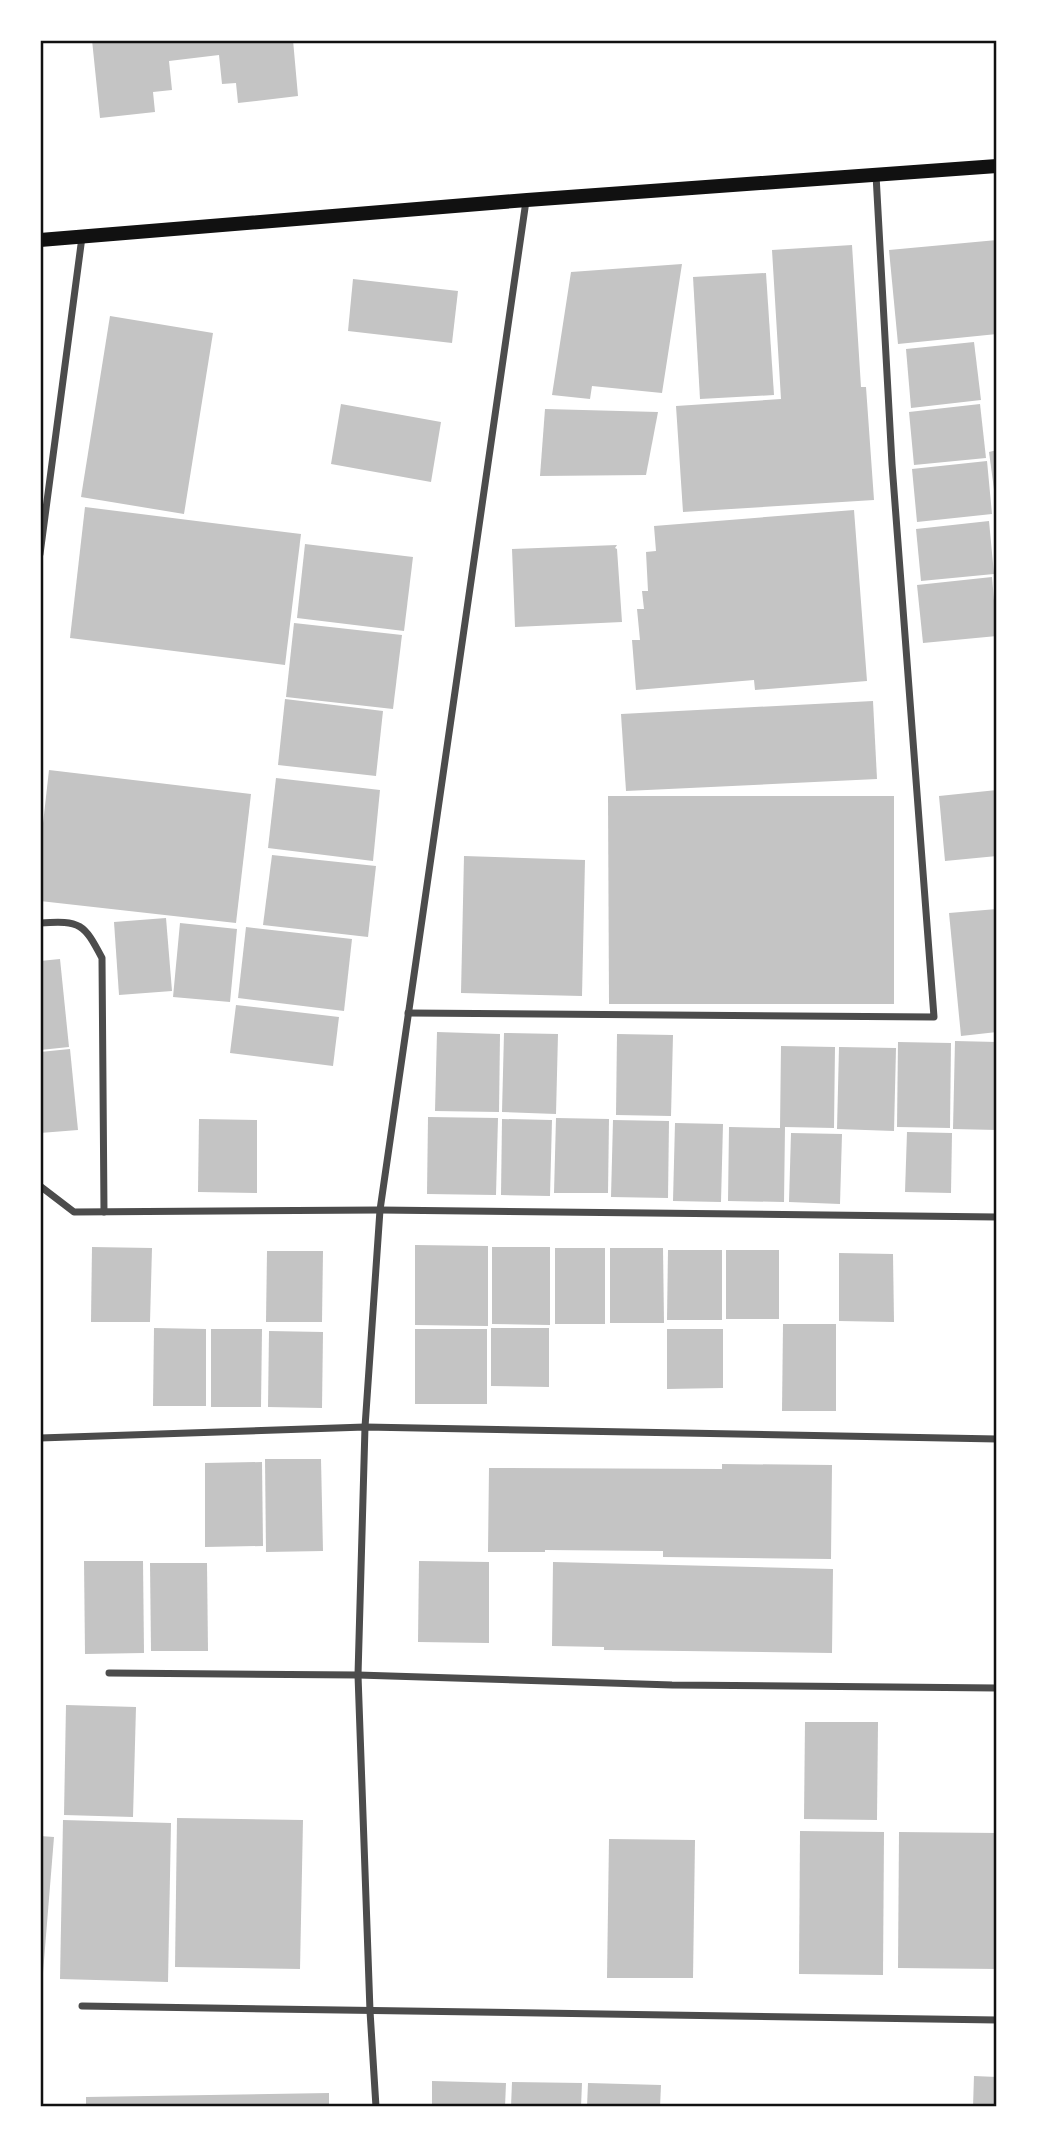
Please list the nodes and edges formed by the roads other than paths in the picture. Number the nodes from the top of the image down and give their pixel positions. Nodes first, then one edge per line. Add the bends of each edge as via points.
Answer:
1 (997, 166) edge
2 (876, 175) junction
3 (527, 200) junction
4 (82, 236) junction
5 (40, 240) edge
6 (40, 554) edge
7 (40, 923) edge
8 (408, 1013) junction
9 (40, 1186) edge
10 (380, 1210) junction
11 (104, 1212) junction
12 (997, 1217) edge
13 (365, 1427) junction
14 (40, 1438) edge
15 (997, 1439) edge
16 (109, 1673) dead end
17 (358, 1675) junction
18 (997, 1688) edge
19 (82, 2006) dead end
20 (370, 2011) junction
21 (997, 2020) edge
22 (376, 2107) edge

1 - 2 main road
2 - 3 main road
2 - 8 street via 892,464 934,1017
3 - 4 main road
3 - 8 street
4 - 5 main road
4 - 6 street
7 - 11 street via 67,921 88,931 102,958
8 - 10 street
9 - 11 street via 74,1212
10 - 11 street
10 - 12 street
10 - 13 street
13 - 14 street
13 - 15 street
13 - 17 street
16 - 17 street
17 - 18 street via 671,1685
17 - 20 street
19 - 20 street
20 - 21 street
20 - 22 street

